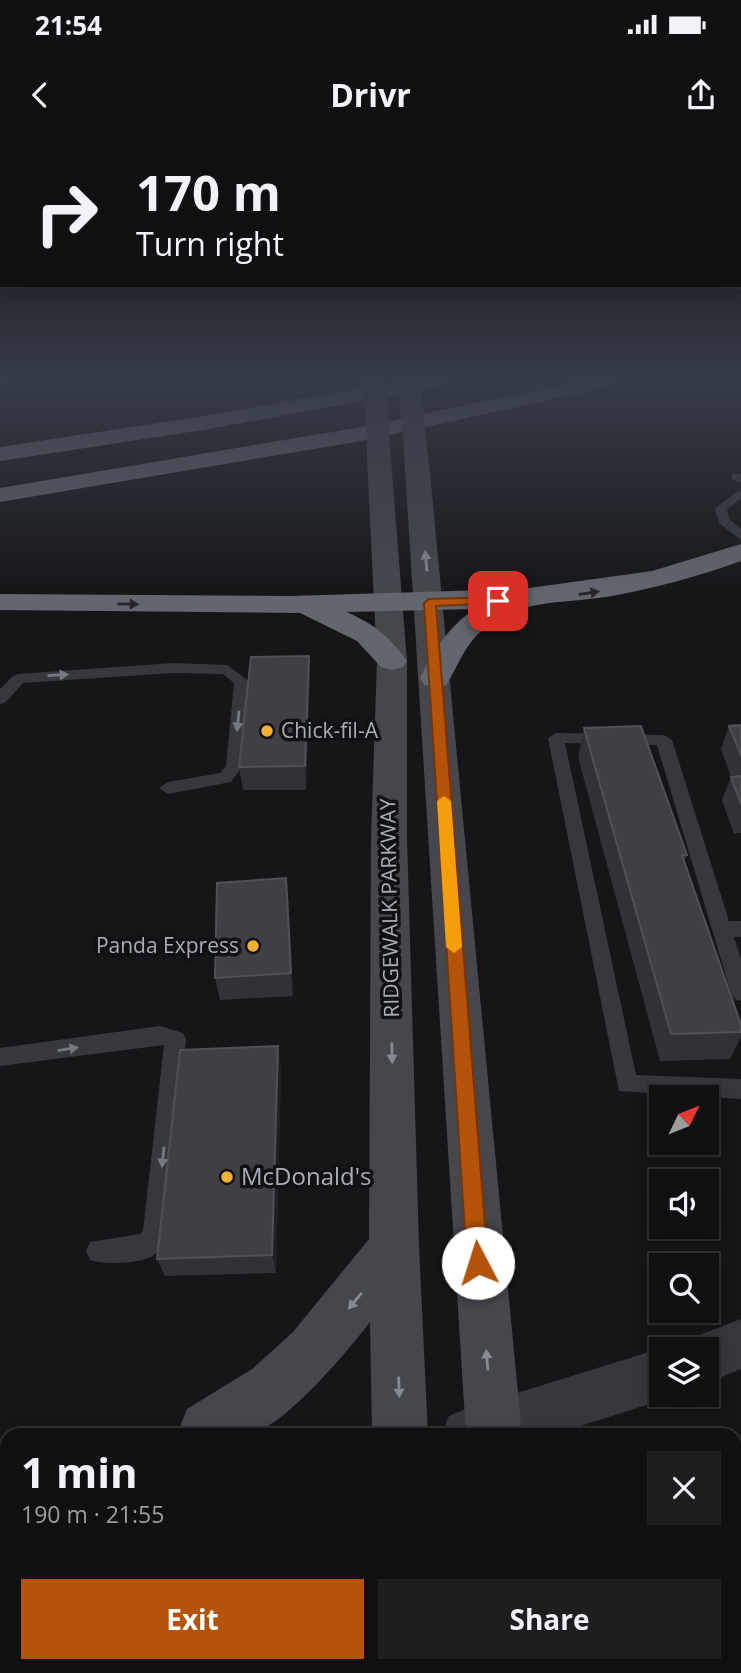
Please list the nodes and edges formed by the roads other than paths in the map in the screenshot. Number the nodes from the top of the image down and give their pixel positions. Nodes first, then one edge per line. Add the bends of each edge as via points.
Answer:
1 (107, 453) edge
2 (256, 453) edge
3 (379, 453) edge
4 (416, 453) edge
5 (174, 467) junction
6 (0, 470) edge
7 (0, 487) edge
8 (741, 494) edge
9 (0, 495) edge
10 (741, 536) edge
11 (741, 552) edge
12 (521, 600) junction
13 (0, 602) edge
14 (389, 603) junction
15 (429, 603) junction
16 (298, 607) junction
17 (392, 660) junction
18 (435, 678) junction
19 (0, 699) edge
20 (168, 788) dead end
21 (732, 929) edge
22 (741, 993) edge
23 (0, 1057) edge
24 (741, 1088) edge
25 (394, 1245) junction
26 (99, 1251) dead end
27 (741, 1343) edge
28 (719, 1352) edge
29 (649, 1378) edge
30 (209, 1428) edge
31 (400, 1428) edge
32 (485, 1428) edge
33 (500, 1428) edge

1 - 6 highway
2 - 5 highway
3 - 14 main road, RIDGEWALK PARKWAY, bridge
15 -> 4 main road, bridge
5 - 7 highway
5 - 9 highway
8 - 10 lane via 721,508 723,520
12 -> 11 highway via 621,587 698,569
12 - 15 highway
12 - 18 highway via 471,623 447,652
13 -> 16 highway
14 - 15 highway
14 - 16 highway
14 - 17 main road, RIDGEWALK PARKWAY
15 - 18 main road
16 - 17 highway via 358,628 383,646
17 -> 25 main road, RIDGEWALK PARKWAY via 389,838
32 -> 18 main road
19 -> 20 lane via 18,679 173,668 227,670 242,682 234,767 225,778
21 - 22 lane
21 - 24 lane via 664,740 556,738 627,1084
23 -> 26 lane via 160,1035 175,1039 155,1236 146,1246
25 -> 30 main road via 321,1343 278,1383
25 -> 31 main road, RIDGEWALK PARKWAY
27 - 28 street
29 - 33 street

